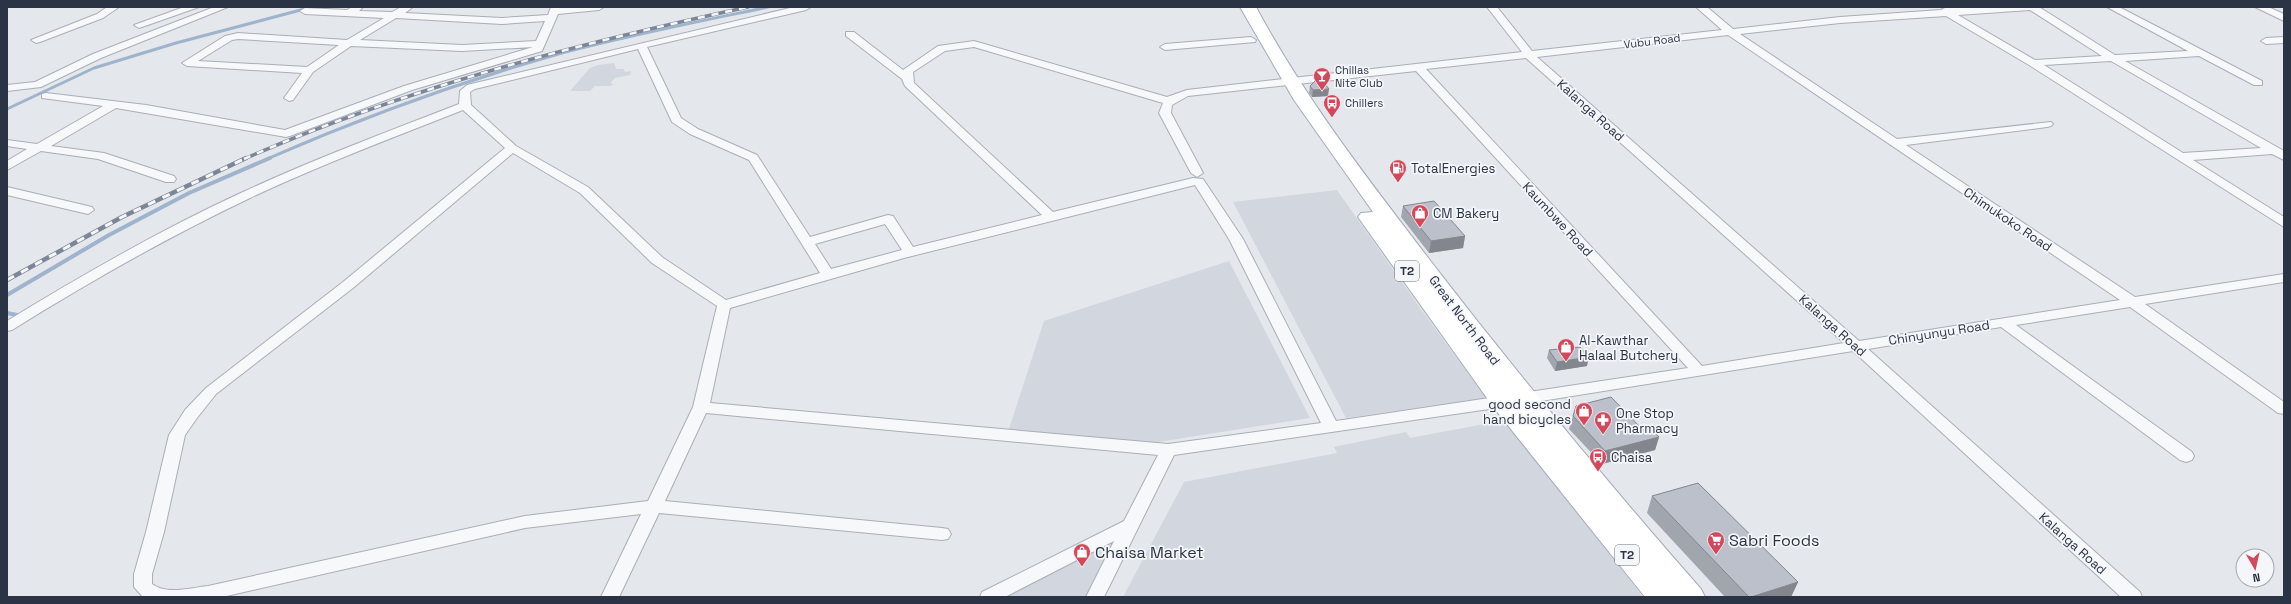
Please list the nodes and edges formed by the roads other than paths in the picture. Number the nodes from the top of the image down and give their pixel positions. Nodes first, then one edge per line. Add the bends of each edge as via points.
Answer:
1 (114, 7) edge
2 (194, 7) edge
3 (223, 7) edge
4 (408, 7) edge
5 (599, 7) edge
6 (806, 7) edge
7 (1234, 7) edge
8 (1248, 7) edge
9 (1492, 7) edge
10 (1701, 7) edge
11 (2028, 7) edge
12 (2032, 7) edge
13 (2112, 7) edge
14 (2260, 7) edge
15 (1942, 9) edge
16 (354, 10) edge
17 (305, 11) dead end
18 (554, 13) edge
19 (395, 15) junction
20 (2284, 18) edge
21 (139, 25) dead end
22 (1730, 32) junction
23 (850, 34) dead end
24 (36, 40) dead end
25 (1251, 40) junction
26 (2284, 40) edge
27 (2266, 41) dead end
28 (349, 43) junction
29 (541, 44) junction
30 (641, 45) junction
31 (1165, 47) dead end
32 (2199, 53) junction
33 (1530, 56) junction
34 (2113, 58) junction
35 (2033, 63) junction
36 (1419, 68) junction
37 (309, 70) junction
38 (907, 78) junction
39 (1282, 83) junction
40 (2258, 83) dead end
41 (7, 88) edge
42 (46, 96) dead end
43 (289, 98) dead end
44 (1169, 101) junction
45 (115, 104) junction
46 (465, 106) junction
47 (2047, 124) dead end
48 (7, 143) edge
49 (1894, 143) junction
50 (40, 147) junction
51 (512, 148) junction
52 (2281, 152) edge
53 (2182, 157) junction
54 (7, 166) edge
55 (1194, 178) junction
56 (170, 179) dead end
57 (7, 191) edge
58 (88, 210) dead end
59 (1050, 216) junction
60 (2284, 223) edge
61 (807, 242) junction
62 (910, 252) junction
63 (827, 273) junction
64 (2284, 278) edge
65 (2131, 301) junction
66 (724, 305) junction
67 (2003, 322) junction
68 (7, 327) edge
69 (1856, 346) junction
70 (1698, 370) junction
71 (1513, 400) junction
72 (701, 407) junction
73 (2284, 409) edge
74 (1331, 427) junction
75 (1168, 450) junction
76 (2186, 456) dead end
77 (654, 506) junction
78 (1129, 526) junction
79 (942, 534) dead end
80 (610, 597) edge
81 (989, 597) edge
82 (1094, 597) edge
83 (1662, 597) edge
84 (1691, 597) edge
85 (2133, 597) edge

1 - 24 street via 100,16
2 - 21 street
3 - 41 street via 97,56 36,85
4 - 19 street
5 - 18 street
6 - 30 street
7 - 25 main road, Great North Road / T2
8 - 39 main road, Great North Road / T2
9 - 33 street, Kalanga Road
10 - 22 street, Chimukoko Road
11 - 15 street, Vubu Road
12 - 34 street
13 - 32 street
14 - 20 street
15 - 22 street, Vubu Road
15 - 35 street
16 - 17 street
16 - 19 street
18 - 19 street via 502,21
18 - 29 street
19 - 28 street
22 - 33 street, Vubu Road
22 - 49 street, Chimukoko Road
23 - 38 street
25 - 31 street
25 - 39 main road, Great North Road / T2
26 - 27 street
28 - 29 street via 462,48
28 - 37 street
28 - 37 street via 238,36 229,38 186,64
29 - 45 street via 533,51 408,88 286,134
30 - 46 street via 471,87 465,92
30 - 61 street via 676,120 685,127 753,158
32 - 34 street
32 - 40 street
33 - 36 street, Vubu Road
33 - 69 street, Kalanga Road
34 - 35 street
34 - 52 street
35 - 53 street
36 - 39 street, Vubu Road
36 - 70 street, Kaumbwe Road
37 - 43 street
38 - 44 street via 908,71 942,48 974,44
38 - 59 street via 909,84
39 - 44 street, Vubu Road via 1187,93
39 - 71 main road, Great North Road / T2 via 1382,210
42 - 45 street
44 - 55 street via 1165,106 1165,113
45 - 50 street
46 - 51 street
46 - 68 street via 282,179 207,214 131,254
47 - 49 street
48 - 50 street
49 - 65 street, Chimukoko Road
50 - 54 street
50 - 56 street via 100,156
51 - 66 street via 584,190 657,260
51 - 77 street via 348,285 211,391 191,414 177,435 143,574 143,587 155,596 178,597 208,593 517,523
52 - 53 street
53 - 60 street
55 - 59 street
55 - 74 street via 1236,239
57 - 58 street
59 - 62 street
61 - 62 street via 888,219
61 - 63 street
62 - 63 street
63 - 66 street
64 - 65 street, Chinyunyu Road
65 - 67 street, Chinyunyu Road
65 - 73 street, Chimukoko Road
66 - 72 street
67 - 69 street, Chinyunyu Road
67 - 76 street
69 - 70 street, Chinyunyu Road
69 - 85 street, Kalanga Road
70 - 71 street, Chinyunyu Road
71 - 74 street, Chinyunyu Road
71 - 83 main road, Great North Road / T2
71 - 84 main road, Great North Road / T2
72 - 75 street, Chinyunyu Road
72 - 77 street
74 - 75 street, Chinyunyu Road
75 - 78 street
77 - 79 street
77 - 80 street
78 - 81 street
78 - 82 street

